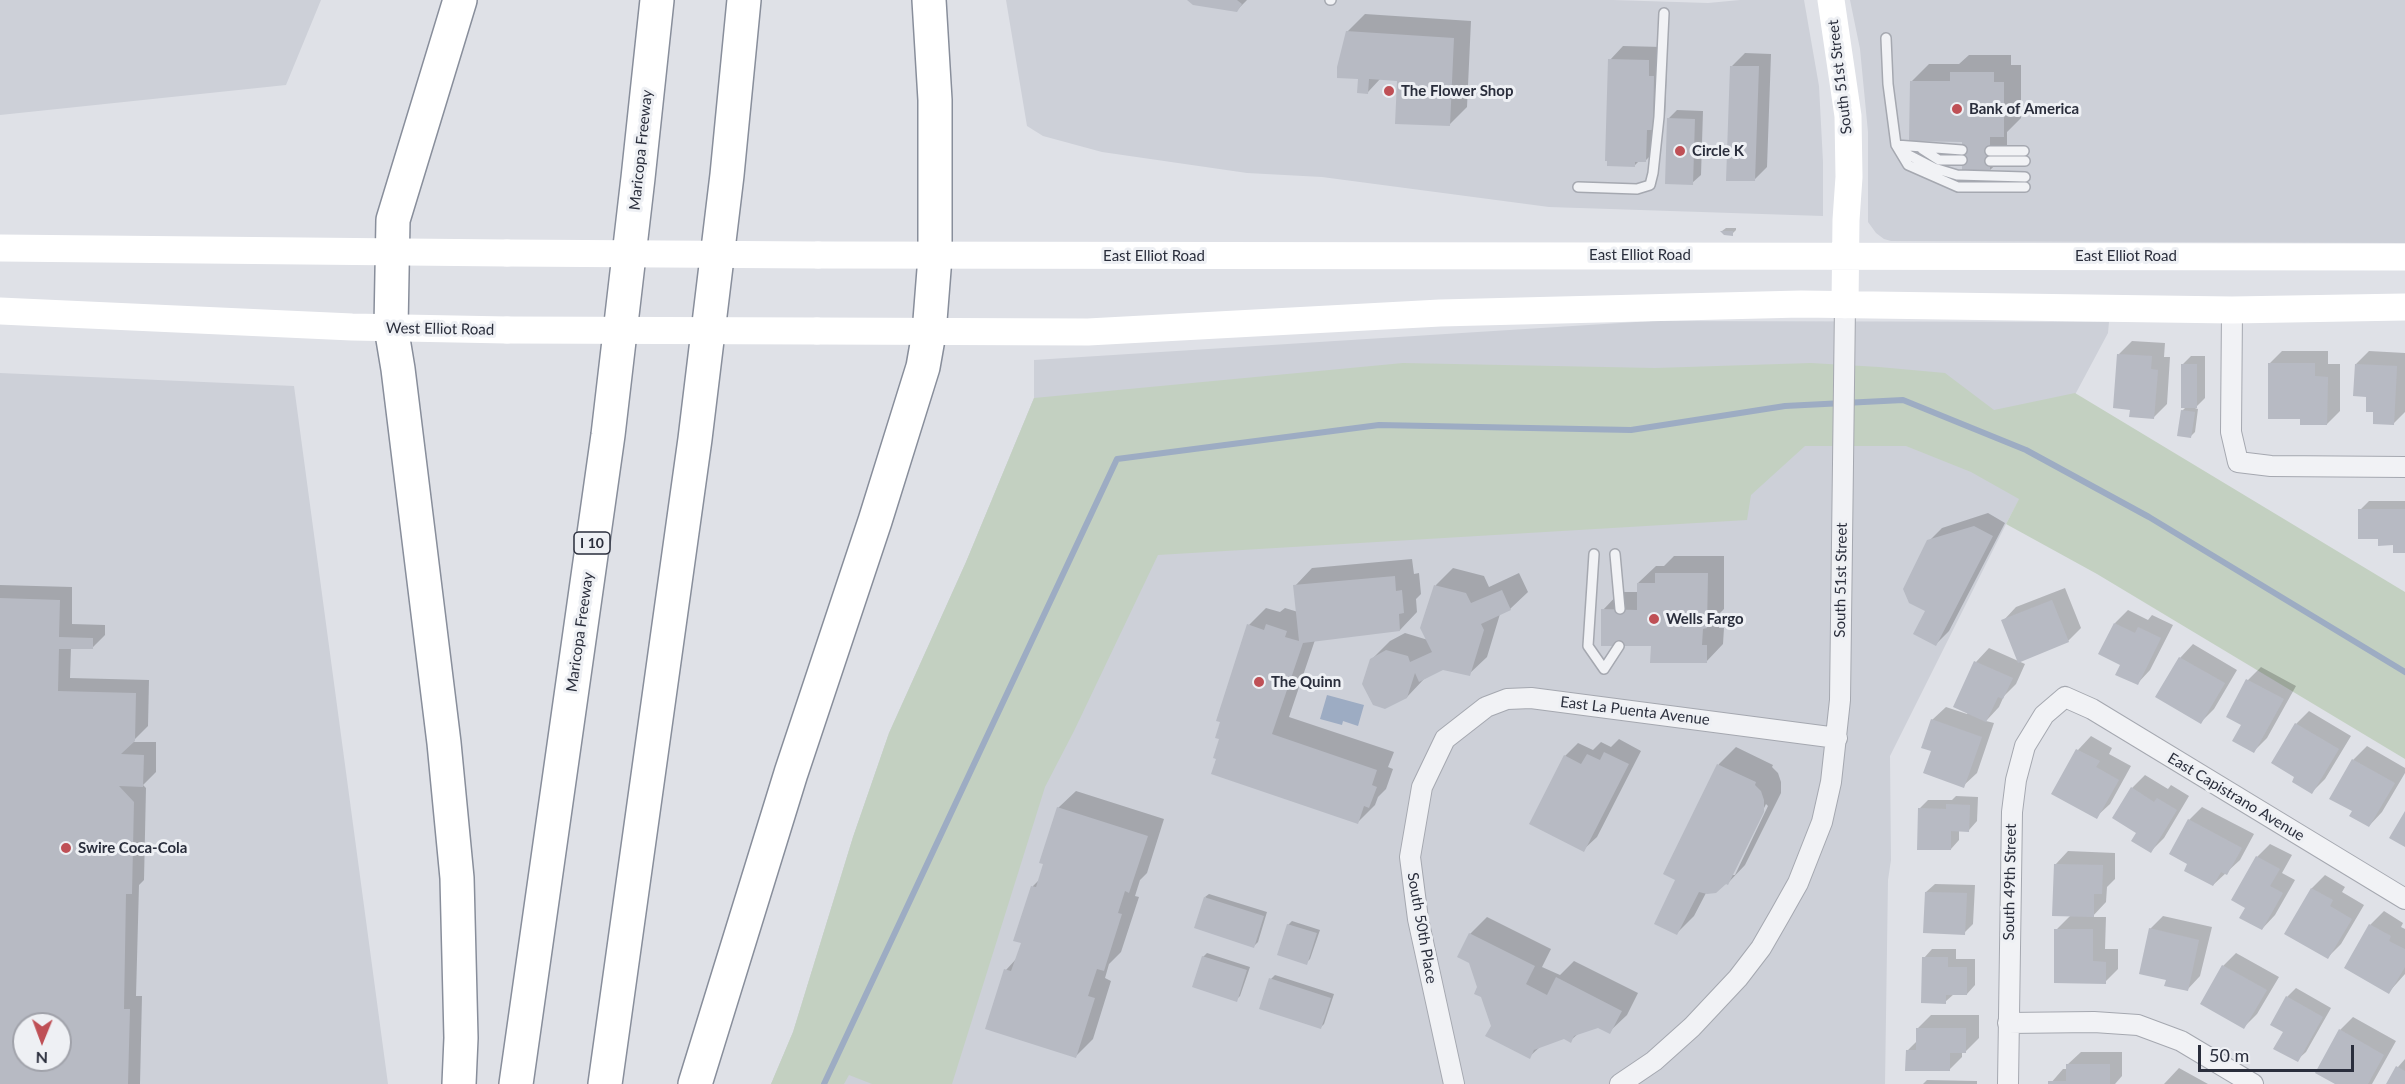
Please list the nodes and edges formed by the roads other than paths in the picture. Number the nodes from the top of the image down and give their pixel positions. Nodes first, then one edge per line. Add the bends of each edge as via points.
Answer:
1 (460, 0) edge
2 (657, 0) edge
3 (744, 0) edge
4 (929, 0) edge
5 (1831, 0) edge
6 (1664, 13) dead end
7 (1886, 38) dead end
8 (1897, 147) junction
9 (1962, 155) dead end
10 (1990, 156) dead end
11 (2024, 156) dead end
12 (2025, 177) dead end
13 (1578, 187) dead end
14 (2025, 188) dead end
15 (0, 248) edge
16 (391, 251) junction
17 (1846, 255) junction
18 (935, 257) junction
19 (2405, 257) edge
20 (1845, 305) junction
21 (2405, 307) edge
22 (2232, 310) junction
23 (0, 311) edge
24 (391, 327) junction
25 (929, 333) junction
26 (2405, 467) edge
27 (1594, 554) dead end
28 (1615, 554) dead end
29 (1620, 609) dead end
30 (1619, 646) dead end
31 (2065, 697) joint
32 (1837, 738) junction
33 (1445, 739) joint
34 (2405, 899) edge
35 (2008, 1023) junction
36 (459, 1084) edge
37 (516, 1084) edge
38 (605, 1084) edge
39 (695, 1084) edge
40 (1454, 1084) edge
41 (1620, 1084) edge
42 (2008, 1084) edge
43 (2253, 1084) edge

1 - 16 highway via 393,220
2 - 37 highway, Maricopa Freeway / I 10 via 608,435
3 - 38 highway via 695,439
4 - 18 highway via 935,100
5 - 17 main road, South 51st Street via 1848,116
6 - 13 lane via 1659,117 1650,185 1637,189
7 - 8 lane
8 - 9 lane
8 - 12 lane via 1934,168 1957,175
8 - 14 lane via 1908,165 1958,187
10 - 11 lane
15 - 16 main road
16 - 18 main road, East Elliot Road, bridge
16 - 24 highway
17 - 18 main road, East Elliot Road
17 - 19 main road, East Elliot Road
17 - 20 main road, South 51st Street
18 - 25 highway
20 - 22 main road
20 - 25 main road via 1440,314 1088,332
20 - 32 street, South 51st Street
21 - 22 main road
22 - 26 street via 2231,432 2238,462 2271,466
23 - 24 main road, West Elliot Road
24 - 25 main road, West Elliot Road, bridge
24 - 36 highway via 444,743 457,878
25 - 39 highway via 918,387 791,773
27 - 30 lane via 1588,646 1604,669
28 - 29 lane
31 - 34 street, East Capistrano Avenue via 2092,709
31 - 35 street, South 49th Street via 2044,715 2025,746 2016,780
32 - 33 street, East La Puenta Avenue via 1507,699 1486,707
32 - 41 street, South 51st Street via 1822,822 1798,883 1761,948 1692,1028
33 - 40 street, South 50th Place via 1422,787 1410,856 1418,919
35 - 42 street, South 49th Street
35 - 43 street via 2138,1025 2181,1041

